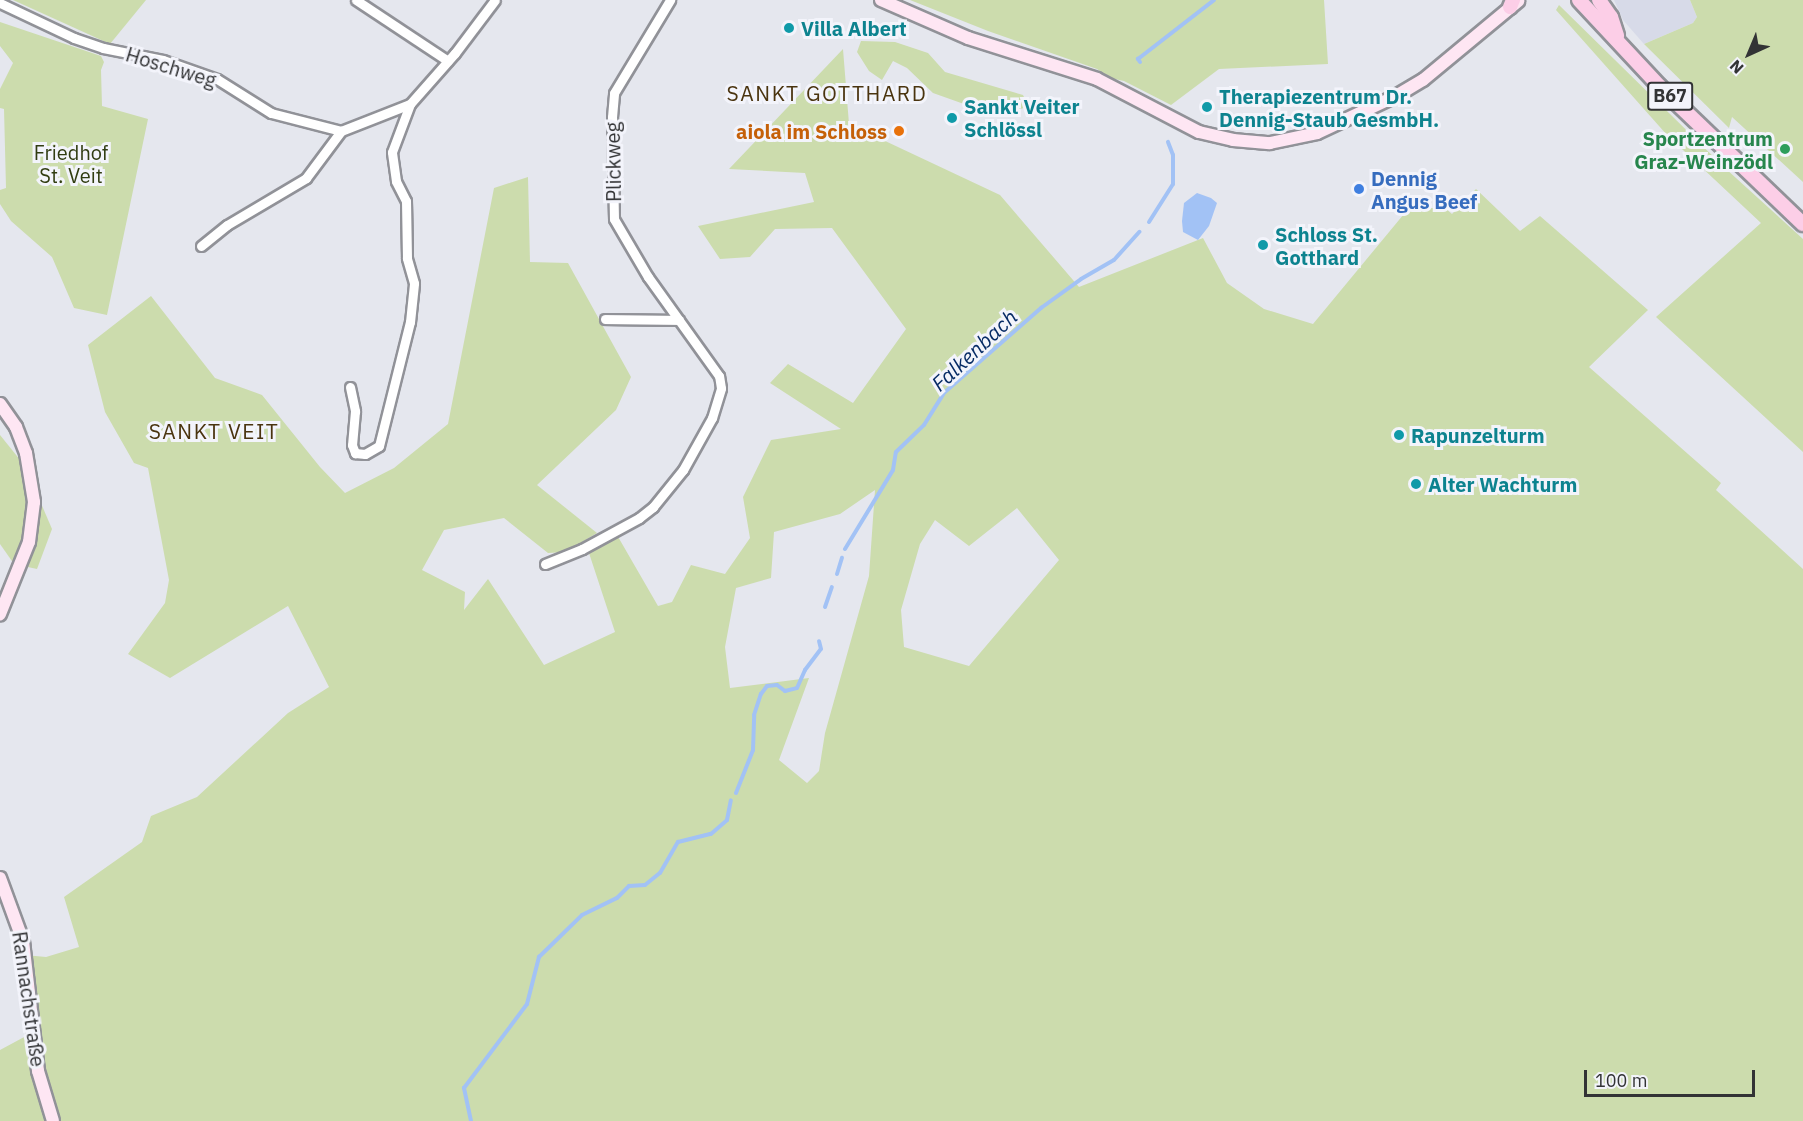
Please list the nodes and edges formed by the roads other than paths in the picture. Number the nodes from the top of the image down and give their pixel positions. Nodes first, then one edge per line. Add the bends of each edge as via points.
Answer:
1 (356, 0) edge
2 (495, 0) edge
3 (670, 0) edge
4 (881, 0) edge
5 (1579, 0) edge
6 (1599, 0) edge
7 (1514, 2) edge
8 (0, 3) edge
9 (1619, 41) junction
10 (448, 61) junction
11 (410, 104) junction
12 (341, 130) junction
13 (1803, 224) edge
14 (201, 246) dead end
15 (605, 319) dead end
16 (680, 320) junction
17 (351, 387) dead end
18 (0, 404) edge
19 (545, 564) dead end
20 (0, 614) edge
21 (0, 878) edge
22 (53, 1121) edge

1 - 10 street
2 - 10 street
3 - 16 street, Plickweg via 614,93 613,208 614,219 639,261
4 - 7 main road via 968,38 1097,79 1199,132 1270,143 1317,133 1424,80
5 - 9 main road, B67
6 - 9 main road via 1611,17
8 - 12 street, Hoschweg via 103,48 163,60 217,79 271,113
9 - 13 main road, B67 via 1660,87
10 - 11 street
11 - 12 street
11 - 17 street via 392,152 396,181 406,201 407,258 414,283 410,322 379,446 365,454 355,453 352,446 355,411
12 - 14 street via 306,178 227,225
15 - 16 street
16 - 19 street, Plickweg via 719,376 722,388 708,425 674,483 653,507 582,549
18 - 20 main road via 16,427 26,453 34,502 30,542
21 - 22 main road, Rannachstraße via 23,941 38,1071

